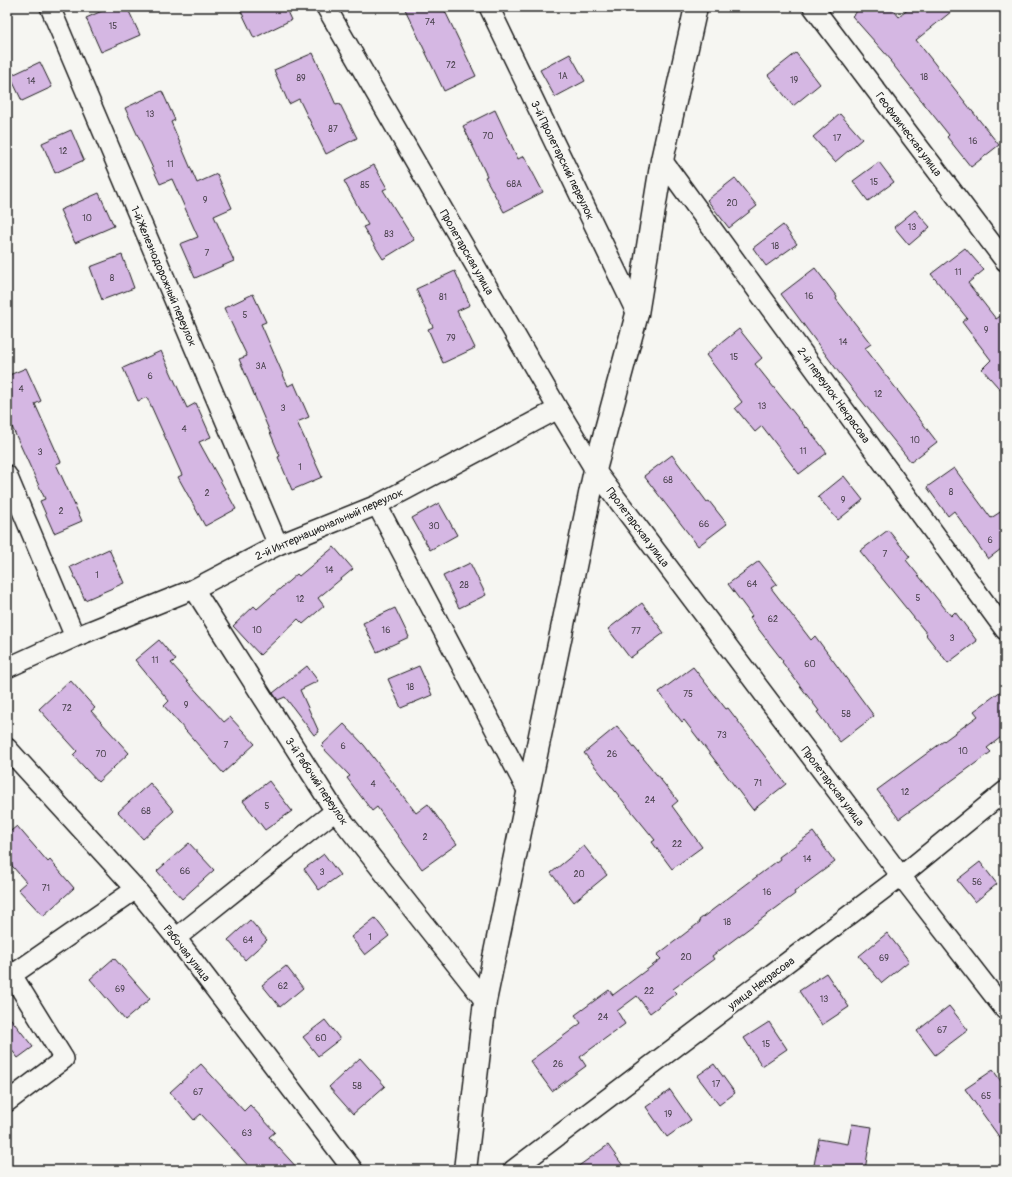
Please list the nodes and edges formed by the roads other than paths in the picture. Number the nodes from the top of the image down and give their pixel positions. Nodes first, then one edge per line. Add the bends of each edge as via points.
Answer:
1 (50, 7) edge
2 (326, 7) edge
3 (489, 7) edge
4 (696, 7) edge
5 (813, 7) edge
6 (662, 160) junction
7 (1005, 261) edge
8 (638, 314) junction
9 (558, 409) junction
10 (595, 470) junction
11 (7, 475) edge
12 (377, 505) junction
13 (278, 544) junction
14 (194, 589) junction
15 (1005, 630) edge
16 (75, 637) junction
17 (7, 668) edge
18 (7, 748) edge
19 (1005, 791) edge
20 (528, 792) junction
21 (335, 811) junction
22 (901, 876) junction
23 (136, 889) junction
24 (176, 938) junction
25 (9, 972) edge
26 (485, 1001) junction
27 (1005, 1010) edge
28 (7, 1102) edge
29 (353, 1170) edge
30 (465, 1170) edge
31 (513, 1170) edge

1 - 13 street, 1-й Железнодорожный переулок
2 - 9 street, Пролетарская улица
3 - 8 street, 3-й Пролетарский переулок
4 - 6 street
5 - 7 street, Геофизическая улица
6 - 8 street
6 - 15 street, 2-й переулок Некрасова
8 - 10 street
9 - 10 street, Пролетарская улица
9 - 12 street, 2-й Интернациональный переулок
10 - 20 street
10 - 22 street, Пролетарская улица
11 - 16 street
12 - 13 street, 2-й Интернациональный переулок
12 - 20 street
13 - 14 street, 2-й Интернациональный переулок
14 - 16 street, 2-й Интернациональный переулок
14 - 21 street, 3-й Рабочий переулок
16 - 17 street, 2-й Интернациональный переулок
18 - 23 street, Рабочая улица
19 - 22 street, улица Некрасова
20 - 26 street
21 - 24 street
21 - 26 street, 3-й Рабочий переулок
22 - 27 street, Пролетарская улица
22 - 31 street, улица Некрасова
23 - 24 street, Рабочая улица
23 - 25 street
24 - 29 street, Рабочая улица
25 - 28 street via 64,1059
26 - 30 street

